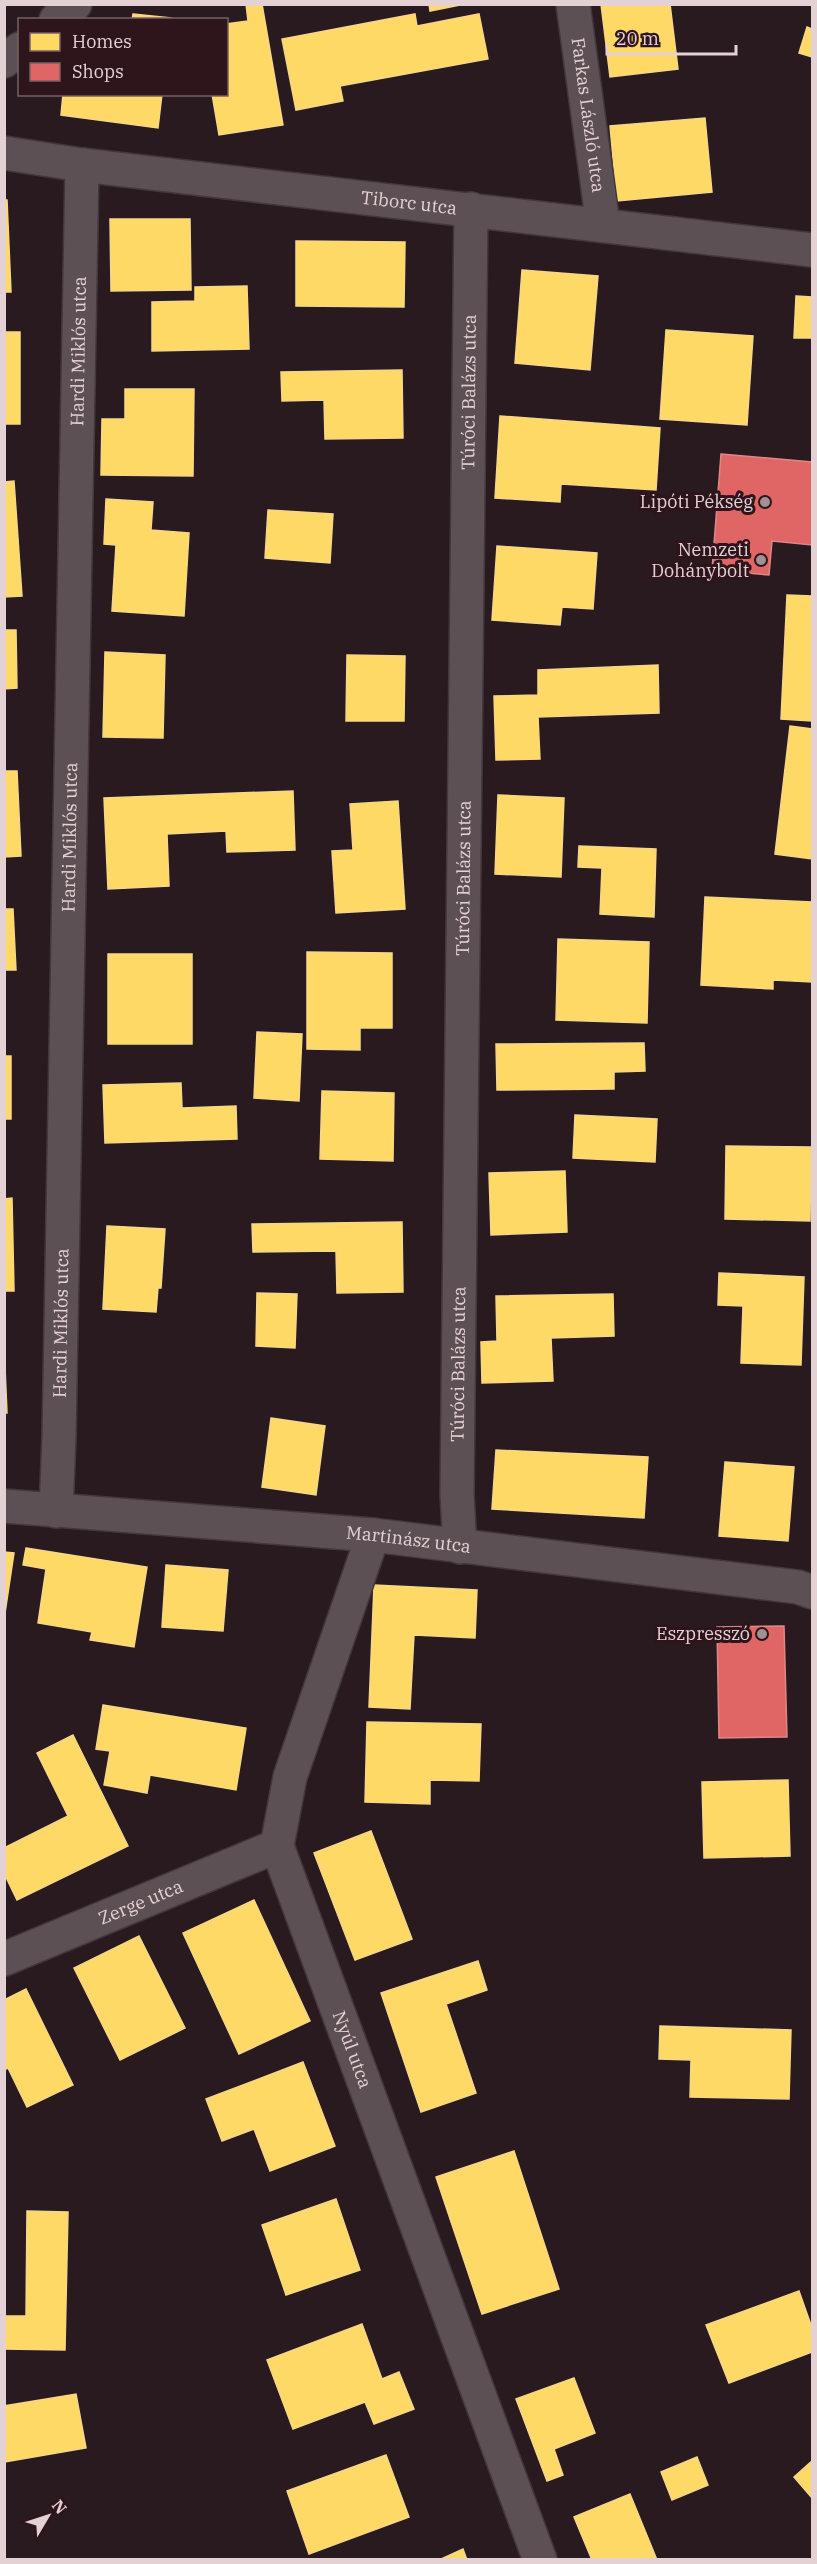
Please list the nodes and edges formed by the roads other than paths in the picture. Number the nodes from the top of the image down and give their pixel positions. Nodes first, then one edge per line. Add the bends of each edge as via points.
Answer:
1 (75, 4) edge
2 (573, 4) edge
3 (58, 18) edge
4 (18, 50) edge
5 (4, 61) edge
6 (4, 153) edge
7 (82, 165) junction
8 (471, 209) junction
9 (603, 225) junction
10 (813, 250) edge
11 (4, 1506) edge
12 (56, 1511) junction
13 (373, 1535) junction
14 (460, 1547) junction
15 (813, 1592) edge
16 (277, 1846) junction
17 (4, 1959) edge
18 (540, 2559) edge

1 - 3 street
2 - 9 street, Farkas László utca
4 - 5 street
6 - 7 street, Tiborc utca
7 - 8 street, Tiborc utca
7 - 12 street, Hardi Miklós utca
8 - 9 street, Tiborc utca
8 - 14 street, Túróci Balázs utca via 457,1494
9 - 10 street, Tiborc utca
11 - 12 street, Martinász utca
12 - 13 street, Martinász utca
13 - 14 street, Martinász utca
13 - 16 street via 290,1777
14 - 15 street, Martinász utca
16 - 17 street, Zerge utca
16 - 18 street, Nyúl utca

